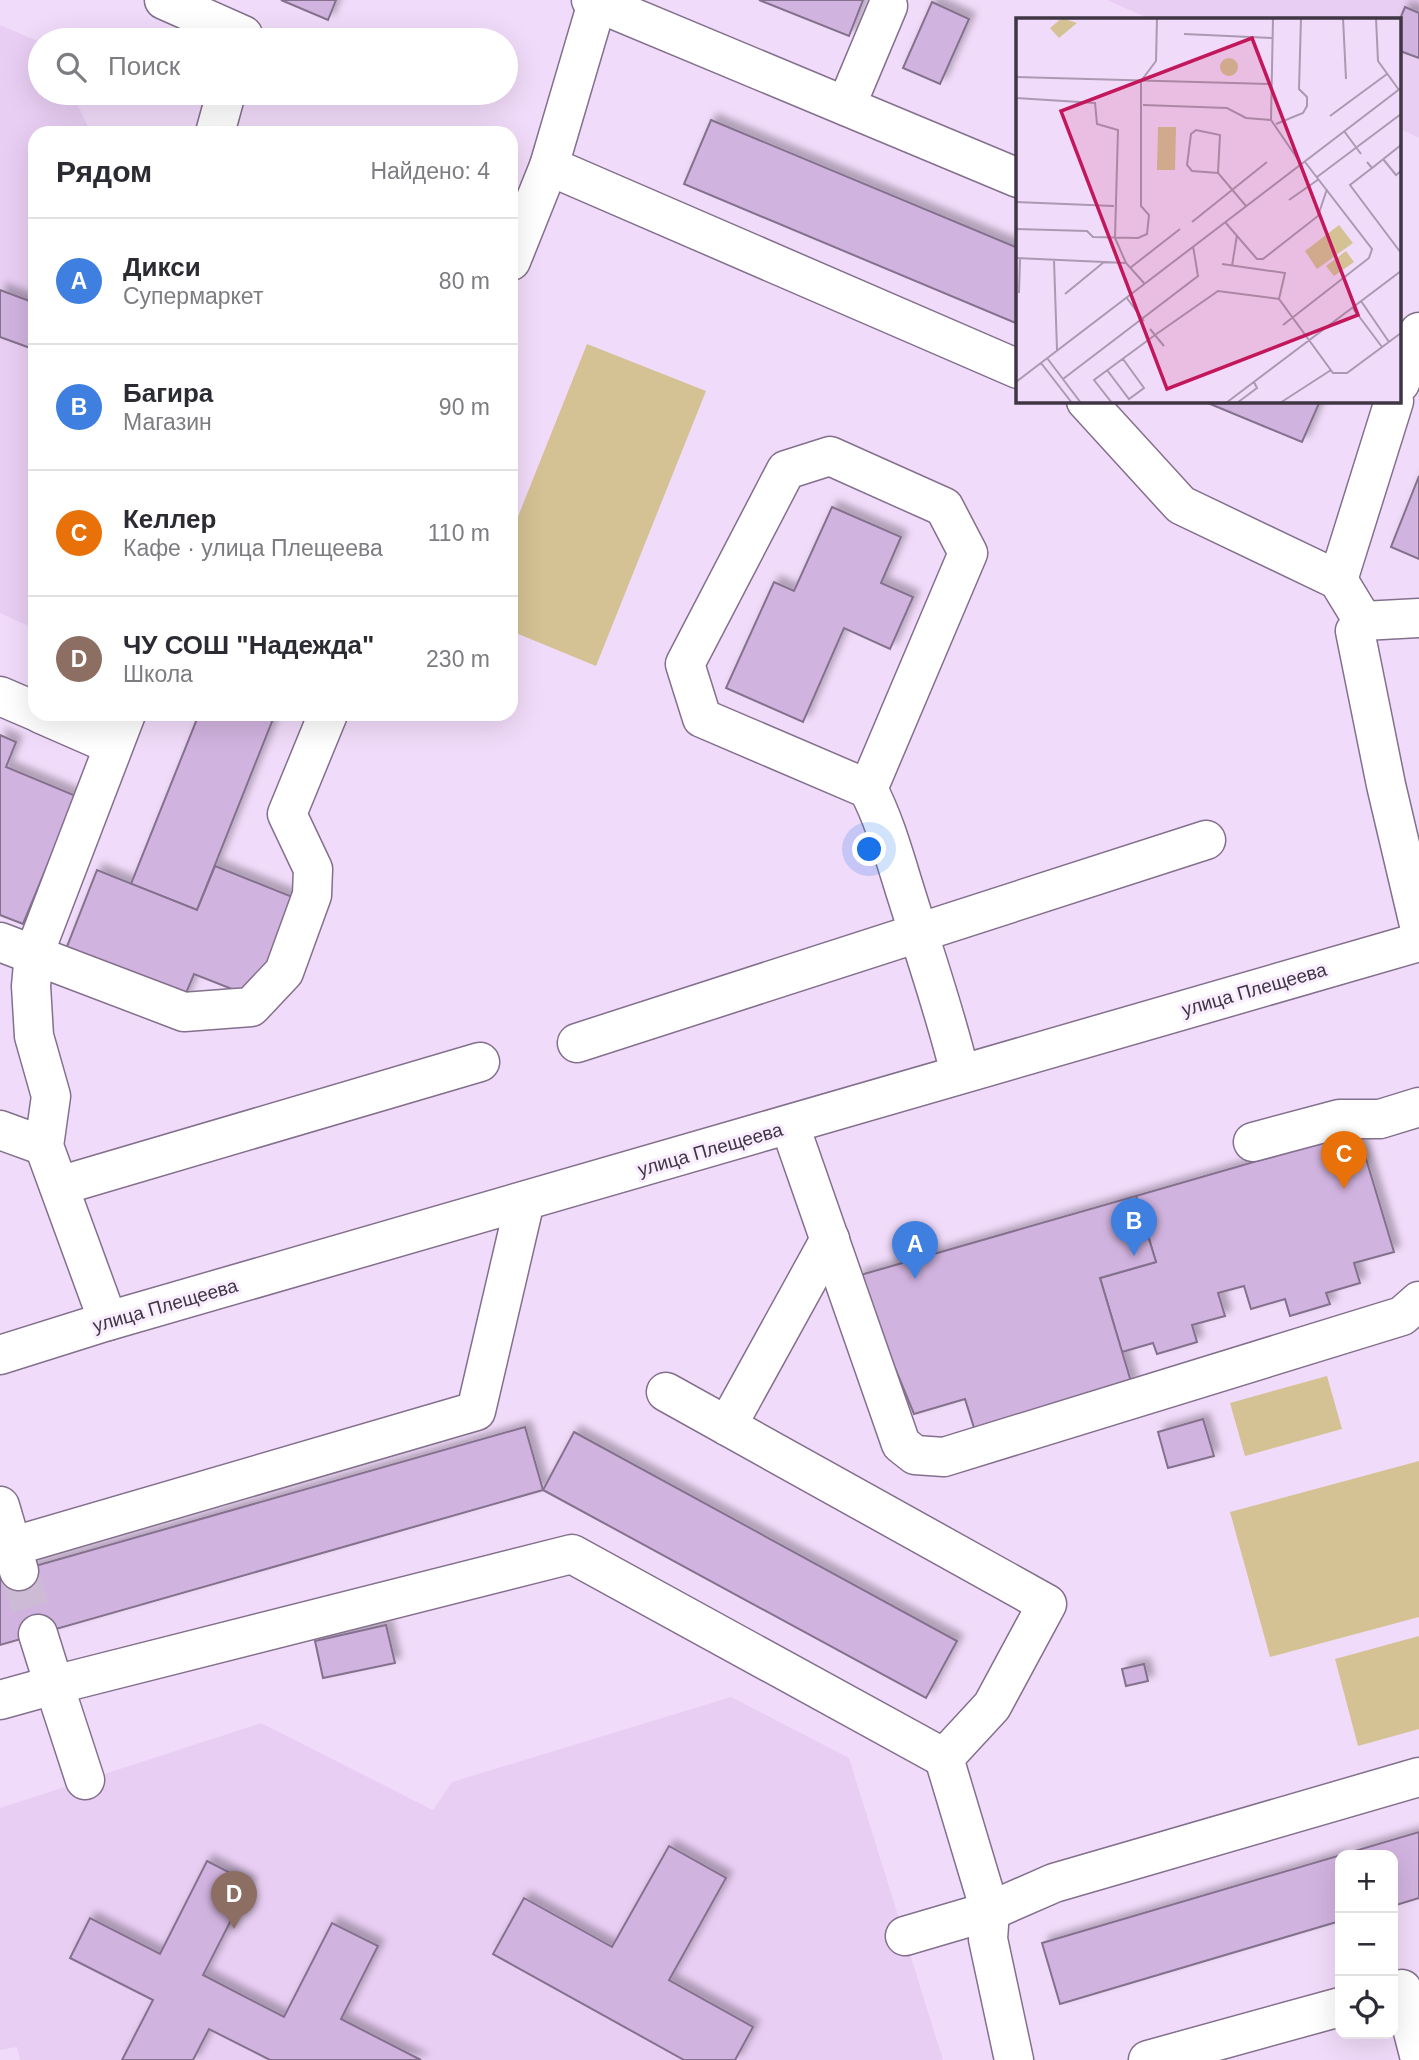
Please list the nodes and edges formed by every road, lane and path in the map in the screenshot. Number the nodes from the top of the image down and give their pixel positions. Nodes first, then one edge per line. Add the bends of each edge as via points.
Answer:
1 (164, 0) edge
2 (597, 1) edge
3 (888, 6) dead end
4 (227, 28) edge
5 (223, 105) edge
6 (846, 106) junction
7 (217, 126) edge
8 (550, 166) junction
9 (1016, 177) edge
10 (518, 244) edge
11 (1411, 338) edge
12 (1016, 368) edge
13 (1402, 375) edge
14 (1087, 402) edge
15 (1394, 402) edge
16 (1338, 580) junction
17 (1419, 618) edge
18 (1363, 621) junction
19 (0, 696) edge
20 (28, 708) edge
21 (77, 721) edge
22 (324, 721) edge
23 (119, 729) edge
24 (868, 789) junction
25 (1206, 840) dead end
26 (1419, 925) edge
27 (918, 933) junction
28 (1419, 942) edge
29 (17, 948) edge
30 (577, 1043) dead end
31 (480, 1062) dead end
32 (960, 1074) junction
33 (1419, 1107) edge
34 (790, 1126) junction
35 (0, 1130) edge
36 (1253, 1142) dead end
37 (44, 1146) junction
38 (59, 1186) junction
39 (525, 1201) junction
40 (830, 1240) junction
41 (1419, 1301) edge
42 (108, 1321) junction
43 (0, 1354) edge
44 (666, 1392) dead end
45 (726, 1426) junction
46 (0, 1506) edge
47 (11, 1556) edge
48 (38, 1634) tunnel mouth
49 (54, 1685) junction
50 (0, 1699) edge
51 (944, 1758) junction
52 (1419, 1777) edge
53 (85, 1780) dead end
54 (989, 1911) junction
55 (905, 1936) dead end
56 (1405, 1989) edge
57 (1335, 2008) edge
58 (1419, 2055) edge
59 (1014, 2060) edge
60 (1148, 2060) edge

1 - 4 main road
2 - 6 main road
2 - 8 main road
3 - 6 main road
5 - 7 main road
6 - 9 main road
8 - 10 main road
8 - 12 main road
11 - 13 main road
14 - 16 main road via 1181,505
15 - 16 main road
16 - 18 main road
17 - 18 main road
18 - 26 main road via 1355,631
19 - 20 main road
21 - 23 main road
22 - 29 main road via 287,814 313,869 312,895 284,972 251,1007 184,1012
23 - 29 main road
24 - 24 main road via 702,718 685,664 786,470 830,456 944,507 968,553
24 - 27 main road
25 - 27 main road
27 - 30 main road
27 - 32 main road
28 - 32 main road, улица Плещеева
29 - 37 main road via 31,986 34,1036 51,1096
31 - 38 main road
32 - 34 main road, улица Плещеева
33 - 36 main road via 1380,1119 1339,1119
34 - 39 main road, улица Плещеева
34 - 40 main road
35 - 37 main road
37 - 38 main road
38 - 42 main road
39 - 42 main road, улица Плещеева
39 - 47 main road via 476,1411
40 - 41 main road via 901,1444 915,1455 944,1457 1402,1316
40 - 45 main road
42 - 43 main road, улица Плещеева
44 - 45 main road
45 - 51 main road via 1047,1604 992,1706
46 - 47 main road
48 - 49 main road
49 - 50 main road
49 - 51 main road via 572,1554
49 - 53 main road
51 - 54 main road
52 - 54 main road via 1054,1883
54 - 55 main road
54 - 59 main road via 988,1938
56 - 58 main road
57 - 60 main road

